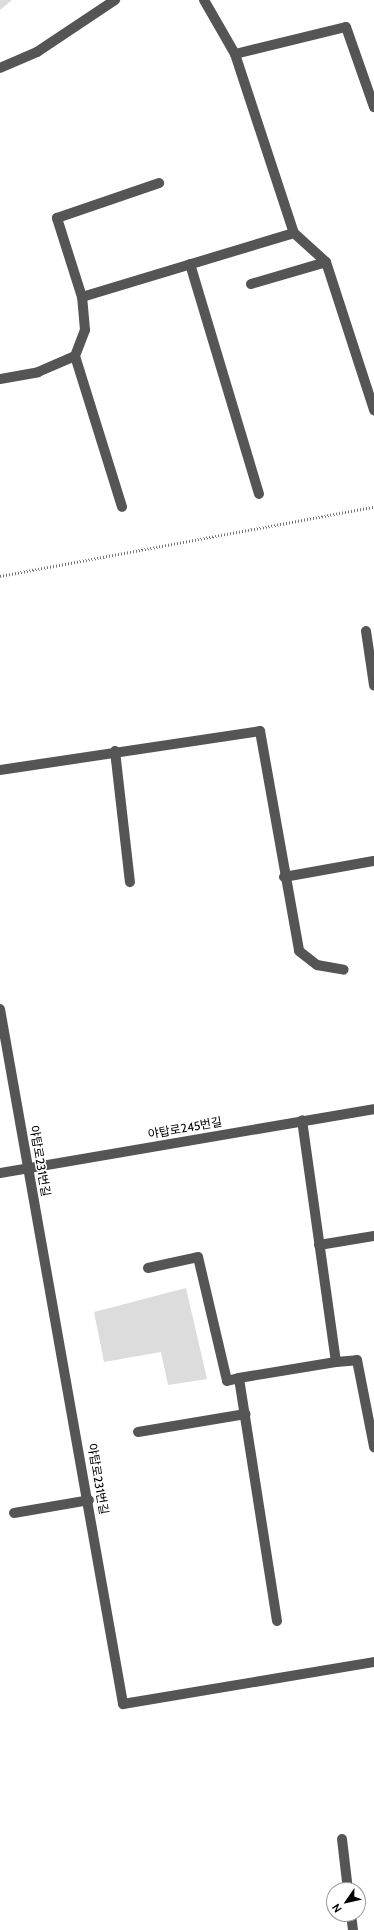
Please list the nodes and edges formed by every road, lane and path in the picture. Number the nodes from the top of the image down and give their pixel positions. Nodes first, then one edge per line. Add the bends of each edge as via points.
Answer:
1 (114, 0) edge
2 (204, 0) edge
3 (235, 54) junction
4 (0, 68) edge
5 (374, 107) edge
6 (159, 183) dead end
7 (294, 233) junction
8 (326, 262) junction
9 (190, 264) junction
10 (251, 284) dead end
11 (82, 297) junction
12 (75, 356) junction
13 (0, 380) edge
14 (374, 410) edge
15 (259, 494) dead end
16 (122, 507) dead end
17 (374, 507) edge
18 (0, 576) edge
19 (366, 631) dead end
20 (374, 686) edge
21 (115, 751) junction
22 (0, 770) edge
23 (374, 861) edge
24 (284, 877) junction
25 (130, 882) dead end
26 (344, 970) dead end
27 (0, 1009) edge
28 (374, 1109) edge
29 (302, 1120) junction
30 (28, 1169) junction
31 (0, 1173) edge
32 (374, 1236) edge
33 (319, 1245) junction
34 (148, 1268) dead end
35 (336, 1362) junction
36 (239, 1378) junction
37 (245, 1414) junction
38 (138, 1432) dead end
39 (374, 1448) edge
40 (89, 1500) junction
41 (14, 1513) dead end
42 (276, 1621) dead end
43 (374, 1662) edge
44 (342, 1839) dead end
45 (347, 1882) edge

1 - 4 street via 37,52
2 - 3 street
3 - 5 street via 346,27
3 - 7 street
6 - 11 street via 57,218
7 - 8 street
7 - 9 street
8 - 10 street
8 - 14 street
9 - 11 street
9 - 15 street
11 - 12 street via 85,330
12 - 13 street via 38,372
12 - 16 street
17 - 18 path
19 - 20 street
21 - 22 street
21 - 24 street via 260,731
21 - 25 street
23 - 24 street
24 - 26 street via 299,950 317,965
27 - 30 street, 야탑로231번길
28 - 29 street, 야탑로245번길
29 - 30 street, 야탑로245번길
29 - 33 street
30 - 31 street, 야탑로245번길
30 - 40 street, 야탑로231번길
32 - 33 street
33 - 35 street
34 - 36 street via 198,1257 227,1381
35 - 36 street
35 - 39 street via 357,1360
36 - 37 street
37 - 38 street
37 - 42 street
40 - 41 street
40 - 43 street, 야탑로231번길 via 123,1704
44 - 45 street

